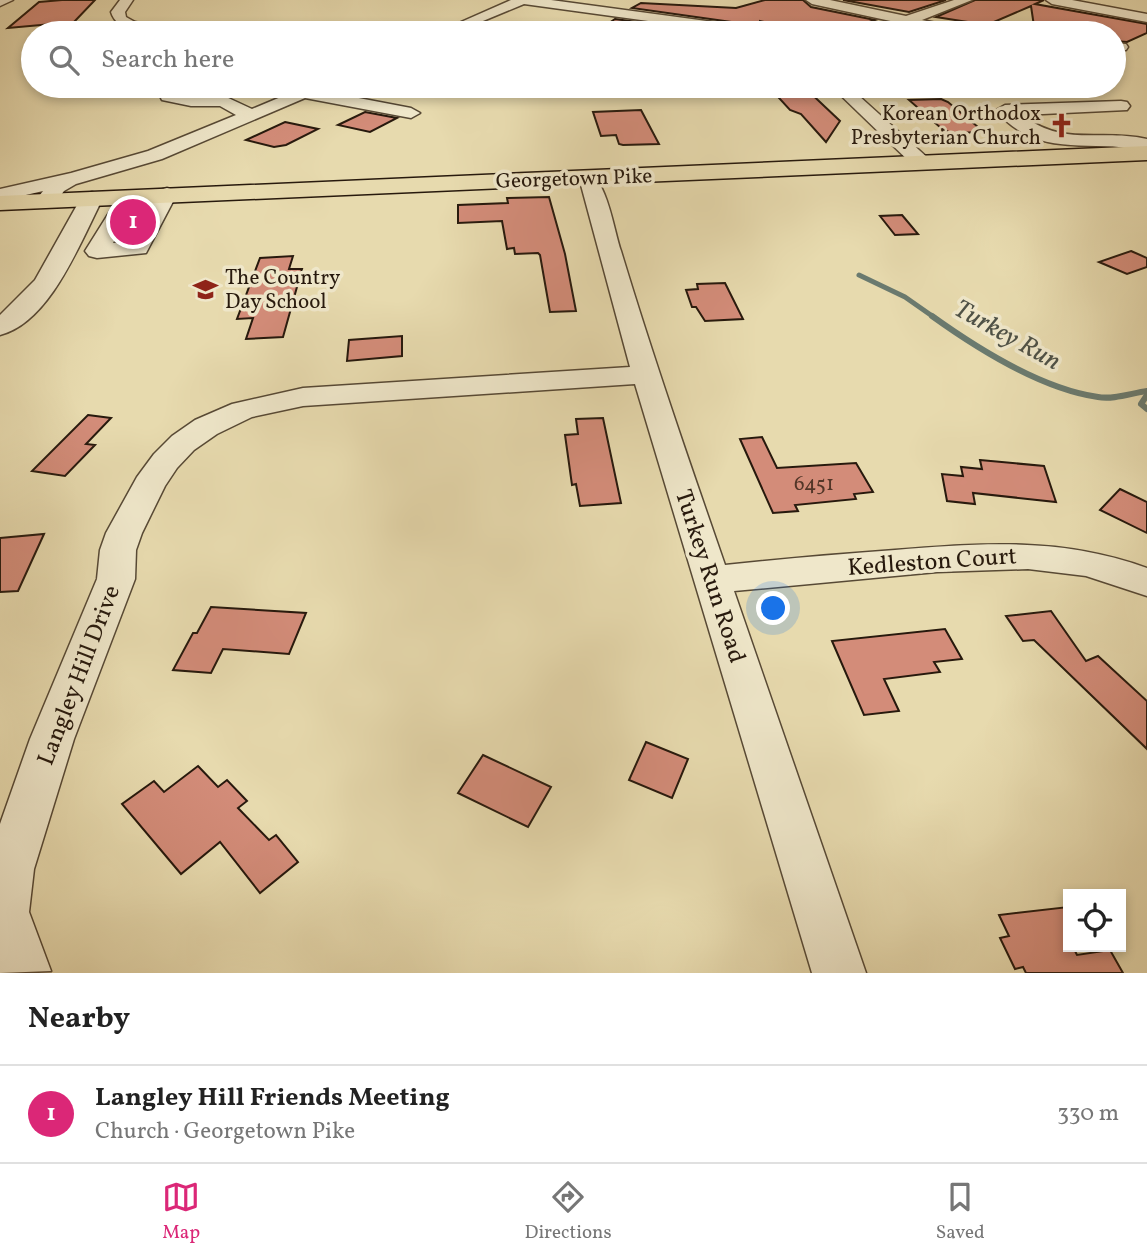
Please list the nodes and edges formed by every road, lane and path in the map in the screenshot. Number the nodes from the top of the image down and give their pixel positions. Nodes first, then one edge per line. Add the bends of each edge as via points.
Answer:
1 (7, 0) edge
2 (127, 0) edge
3 (523, 0) edge
4 (812, 0) edge
5 (966, 0) edge
6 (1052, 0) edge
7 (0, 2) edge
8 (1084, 4) edge
9 (1147, 18) edge
10 (907, 20) junction
11 (124, 21) edge
12 (472, 21) edge
13 (677, 21) edge
14 (911, 21) edge
15 (177, 98) edge
16 (202, 98) edge
17 (225, 98) edge
18 (293, 98) edge
19 (345, 98) edge
20 (852, 98) edge
21 (1121, 106) dead end
22 (411, 114) dead end
23 (253, 115) junction
24 (1146, 152) edge
25 (922, 163) junction
26 (76, 178) junction
27 (586, 178) junction
28 (167, 194) junction
29 (0, 195) edge
30 (129, 196) junction
31 (92, 198) junction
32 (47, 200) junction
33 (0, 202) edge
34 (144, 237) junction
35 (169, 244) dead end
36 (0, 327) edge
37 (646, 375) junction
38 (713, 580) junction
39 (1147, 582) edge
40 (24, 971) dead end
41 (839, 973) edge

1 - 7 street
2 - 11 street via 118,12
3 - 12 street
3 - 13 street
4 - 10 street
5 - 10 street
6 - 8 street
8 - 9 street via 1092,12 1110,17
10 - 14 street
15 - 16 street
17 - 23 street via 234,108
18 - 23 street
19 - 22 street
20 - 25 street
21 - 24 street via 1005,110 1046,137 1124,140
23 - 26 street via 155,155
24 - 25 main road, Georgetown Pike
25 - 27 main road, Georgetown Pike
26 - 29 street
26 - 32 street via 57,187
27 - 28 main road, Georgetown Pike
27 - 37 street, Turkey Run Road
28 - 30 main road, Georgetown Pike
28 - 34 street
30 - 31 main road, Georgetown Pike
30 - 34 street via 97,251
31 - 32 main road, Georgetown Pike
31 - 36 street via 47,285
32 - 33 main road, Georgetown Pike
34 - 35 street
37 - 38 street, Turkey Run Road
37 - 40 street, Langley Hill Drive via 293,398 234,414 183,443 149,485 124,533 116,579 52,739 9,869 3,912
38 - 39 street, Kedleston Court via 1008,554 1082,562
38 - 41 street, Turkey Run Road

